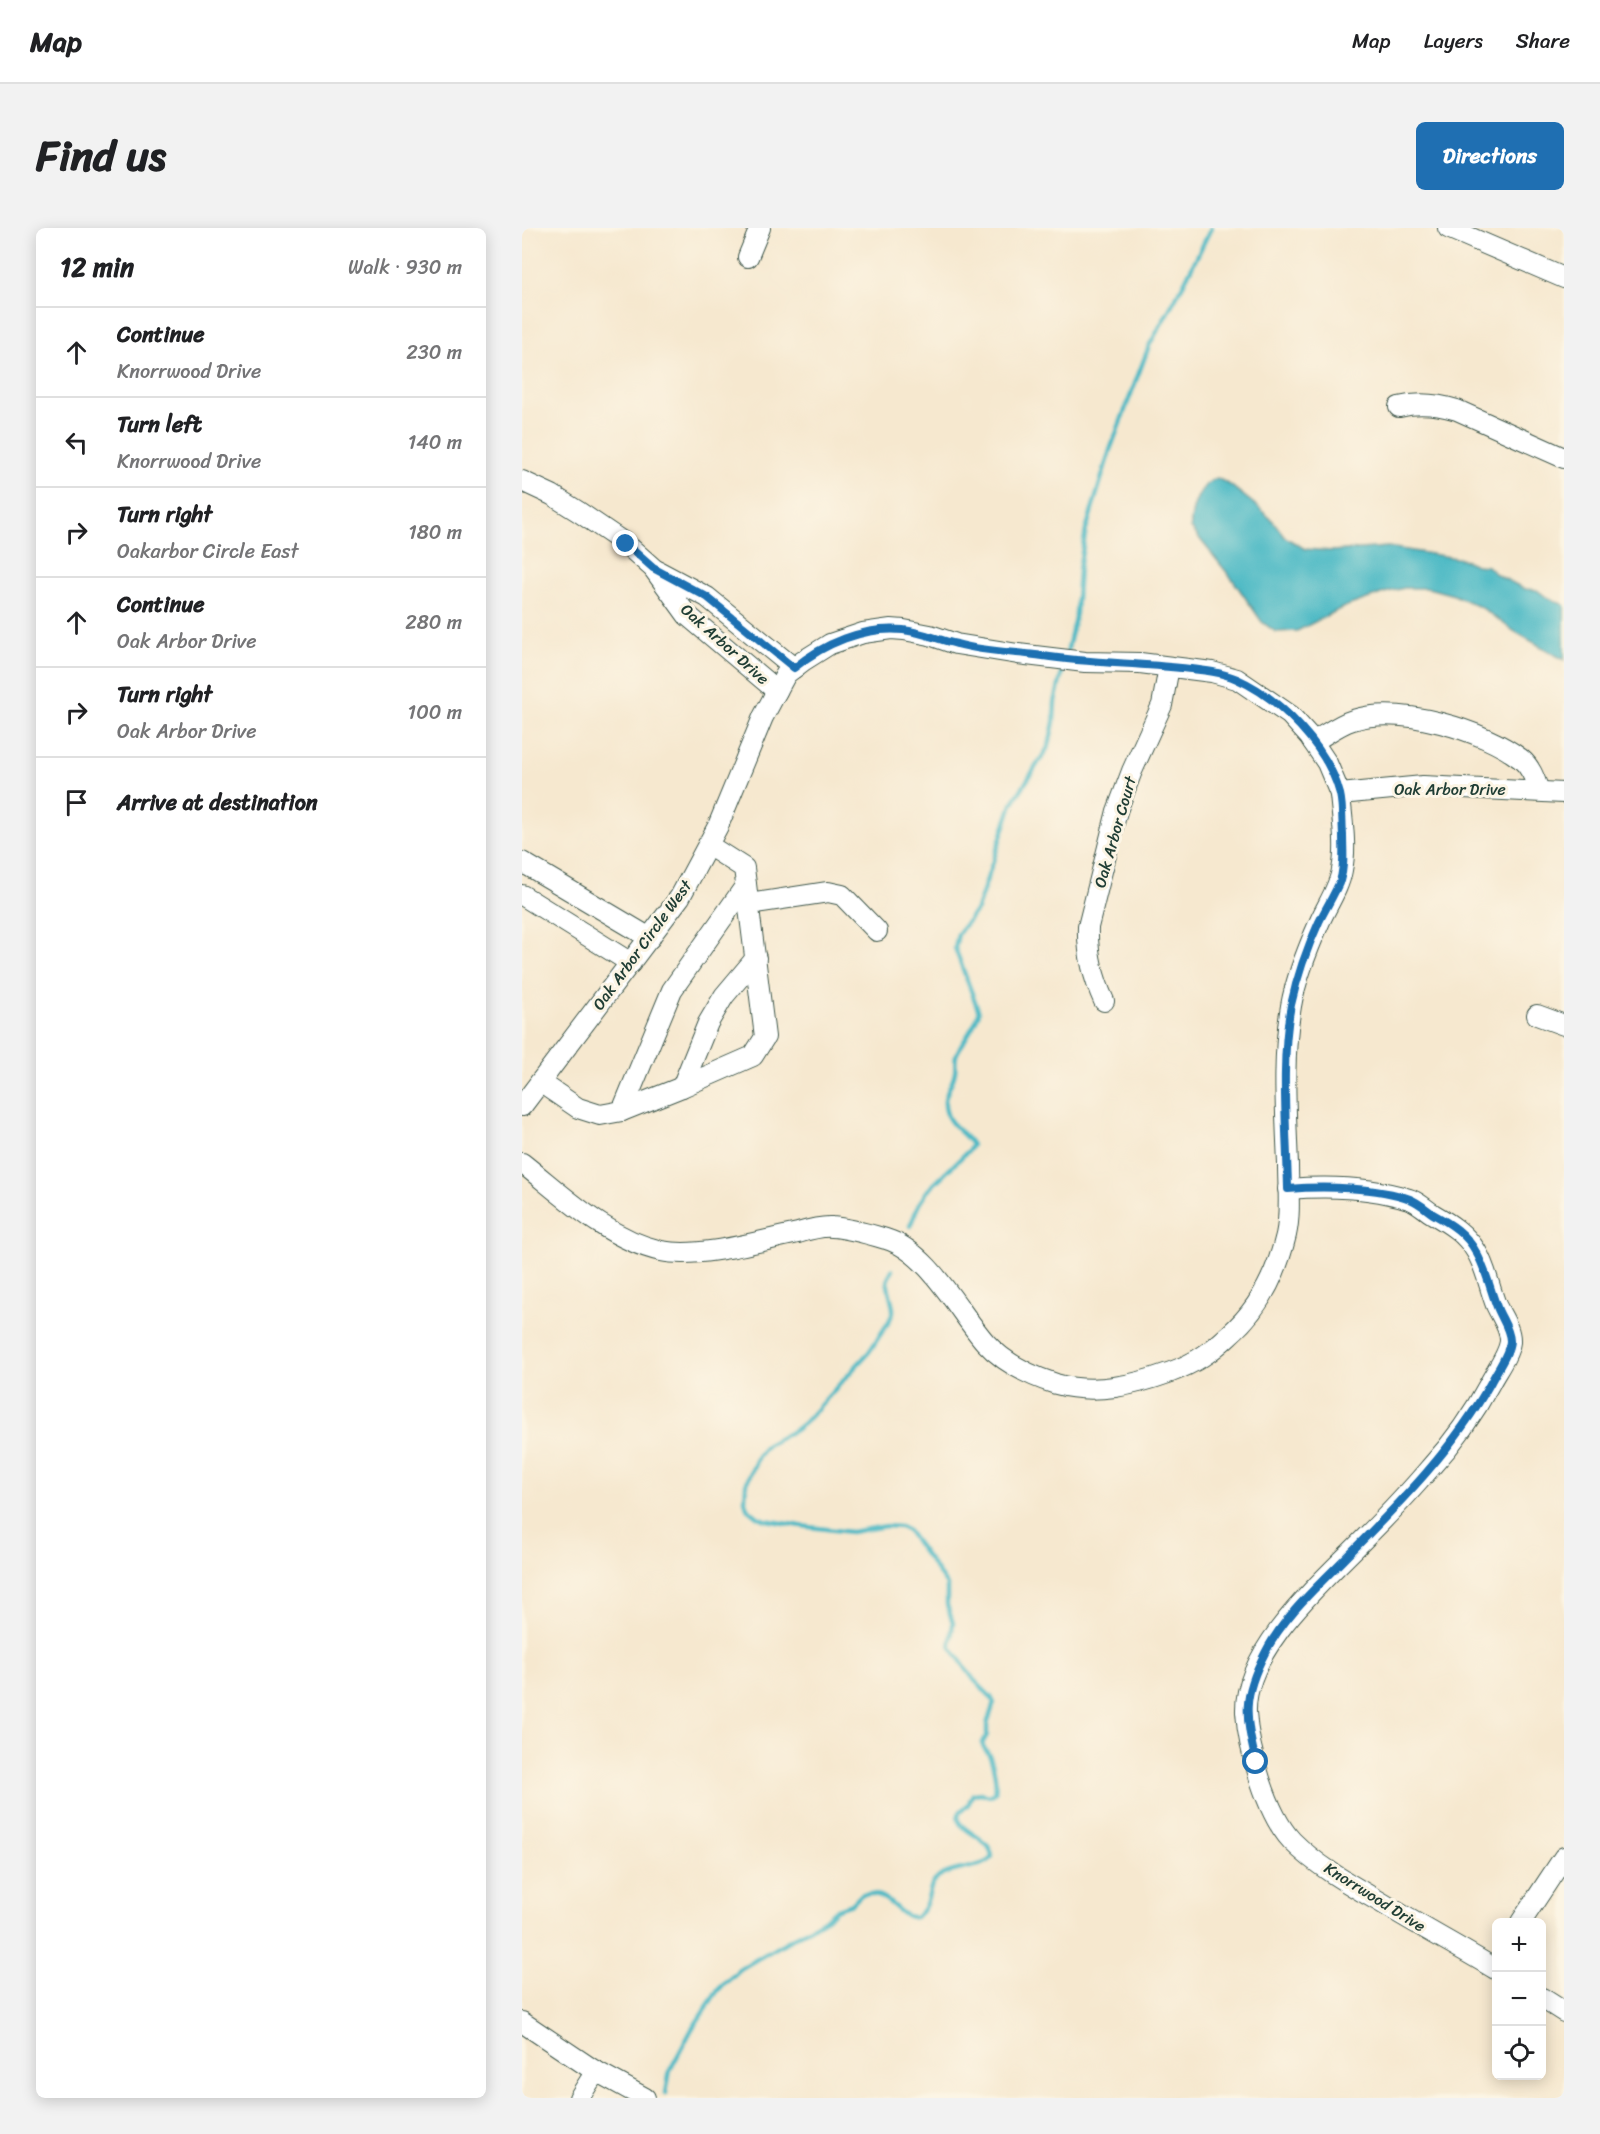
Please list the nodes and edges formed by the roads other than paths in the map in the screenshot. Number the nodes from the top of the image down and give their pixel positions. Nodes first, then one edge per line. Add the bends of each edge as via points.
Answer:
1 (760, 228) edge
2 (1448, 228) edge
3 (748, 257) dead end
4 (1564, 278) edge
5 (1399, 407) dead end
6 (1564, 458) edge
7 (522, 481) edge
8 (653, 568) junction
9 (1169, 667) junction
10 (786, 678) junction
11 (1313, 742) junction
12 (1539, 791) junction
13 (1564, 793) edge
14 (1340, 794) junction
15 (708, 845) junction
16 (522, 862) edge
17 (522, 894) edge
18 (748, 895) junction
19 (877, 931) dead end
20 (650, 938) junction
21 (756, 957) junction
22 (631, 963) junction
23 (1104, 1001) dead end
24 (1537, 1015) dead end
25 (1564, 1025) edge
26 (540, 1082) junction
27 (682, 1087) junction
28 (522, 1106) edge
29 (622, 1111) junction
30 (522, 1163) edge
31 (1288, 1189) junction
32 (1564, 1857) edge
33 (1524, 1918) edge
34 (1492, 1964) edge
35 (1546, 2001) edge
36 (1564, 2012) edge
37 (522, 2022) edge
38 (596, 2071) junction
39 (579, 2098) edge
40 (645, 2098) edge

1 - 3 street
2 - 4 street
5 - 6 street via 1414,403 1457,410
7 - 8 street, Oak Arbor Drive via 579,512
8 - 10 street, Oak Arbor Drive via 707,597
8 - 10 street, Oak Arbor Drive via 687,615
9 - 10 street, Oak Arbor Drive via 1018,654 891,629 830,644
9 - 11 street, Oak Arbor Drive via 1237,679 1290,715
9 - 23 street, Oak Arbor Court via 1162,705 1117,811 1088,927 1090,954
10 - 15 street, Oak Arbor Circle West via 763,717
11 - 12 street via 1352,720 1367,717 1432,720 1482,738 1523,760
11 - 14 street, Oak Arbor Drive via 1327,762
12 - 13 street, Oak Arbor Drive
12 - 14 street, Oak Arbor Drive via 1423,786
14 - 31 street via 1344,855 1340,881 1299,974 1291,1006 1286,1088
15 - 18 street via 744,868
15 - 20 street, Oak Arbor Circle West via 680,897
16 - 20 street
17 - 22 street
18 - 19 street via 842,895
18 - 21 street
18 - 29 street via 672,990
20 - 22 street, Oak Arbor Circle West
21 - 27 street via 708,1023
21 - 27 street via 765,1037 753,1056
22 - 26 street, Oak Arbor Circle West
24 - 25 street
26 - 28 street, Oak Arbor Circle West
26 - 29 street via 578,1107 600,1115
27 - 29 street
30 - 31 street via 624,1239 662,1251 689,1253 830,1226 892,1240 932,1274 988,1345 1019,1369 1058,1384 1095,1390 1139,1383 1177,1370 1205,1357 1240,1326 1258,1304 1276,1266 1287,1232
31 - 34 street, Knorrwood Drive via 1375,1192 1411,1199 1447,1220 1478,1255 1510,1343 1461,1431 1431,1468 1296,1608 1265,1652 1246,1709 1256,1762 1270,1807 1292,1841 1342,1880
32 - 33 street
35 - 36 street
37 - 38 street
38 - 39 street
38 - 40 street

